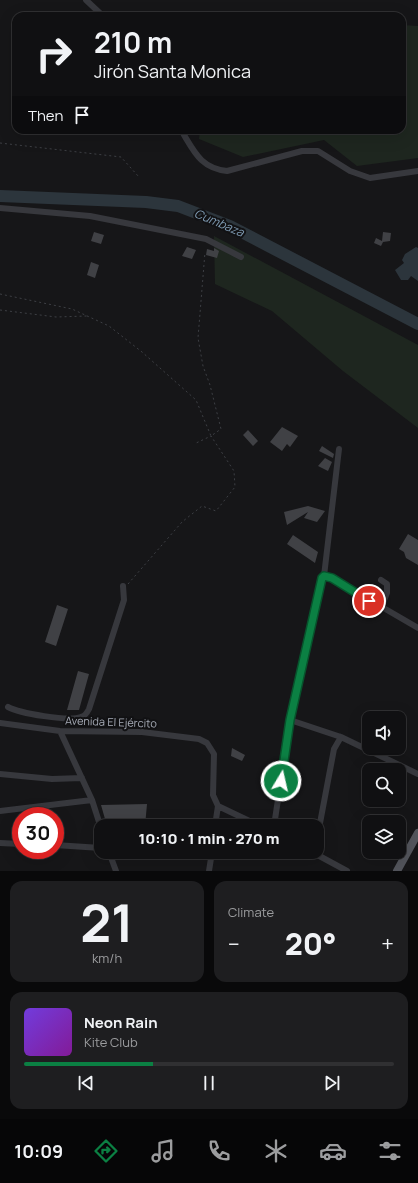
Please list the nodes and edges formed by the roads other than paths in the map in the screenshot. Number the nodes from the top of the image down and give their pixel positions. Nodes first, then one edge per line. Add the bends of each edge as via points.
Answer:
1 (86, 0) edge
2 (99, 12) edge
3 (183, 134) edge
4 (418, 171) edge
5 (0, 208) edge
6 (241, 257) dead end
7 (339, 449) dead end
8 (324, 576) junction
9 (381, 580) dead end
10 (123, 586) road end
11 (381, 608) junction
12 (418, 628) edge
13 (8, 707) dead end
14 (290, 720) junction
15 (0, 723) edge
16 (0, 727) edge
17 (60, 730) junction
18 (341, 737) junction
19 (0, 774) edge
20 (418, 774) edge
21 (82, 778) junction
22 (92, 800) junction
23 (218, 806) junction
24 (0, 811) edge
25 (98, 819) edge
26 (216, 819) edge
27 (245, 819) edge
28 (275, 819) edge
29 (321, 819) edge
30 (418, 832) edge
31 (0, 843) edge
32 (12, 844) edge
33 (64, 846) edge
34 (94, 848) edge
35 (324, 858) edge
36 (112, 859) edge
37 (211, 859) edge
38 (116, 871) edge
39 (209, 871) edge
40 (348, 871) edge
41 (397, 871) edge

1 - 2 street
3 - 4 street via 196,155 214,170 227,172 302,151 318,151 350,171 370,178
5 - 6 street via 98,217 206,239
7 - 8 street
8 - 11 street via 332,578
8 - 14 street
9 - 11 street via 387,584 387,593
10 - 13 street via 124,600 85,715 78,718 51,716
11 - 12 street
14 - 18 street
14 - 28 street
15 - 16 street
15 - 17 street, Avenida El Ejército
17 - 21 street
17 - 23 street, Avenida El Ejército via 142,732 207,742 214,754 213,795
18 - 20 street
18 - 29 street via 334,749
19 - 21 street via 52,779
21 - 22 street
22 - 24 street
22 - 25 street
23 - 26 street
23 - 27 street
30 - 41 main road
31 - 32 street
33 - 34 street
35 - 40 street
36 - 38 street
37 - 39 street

